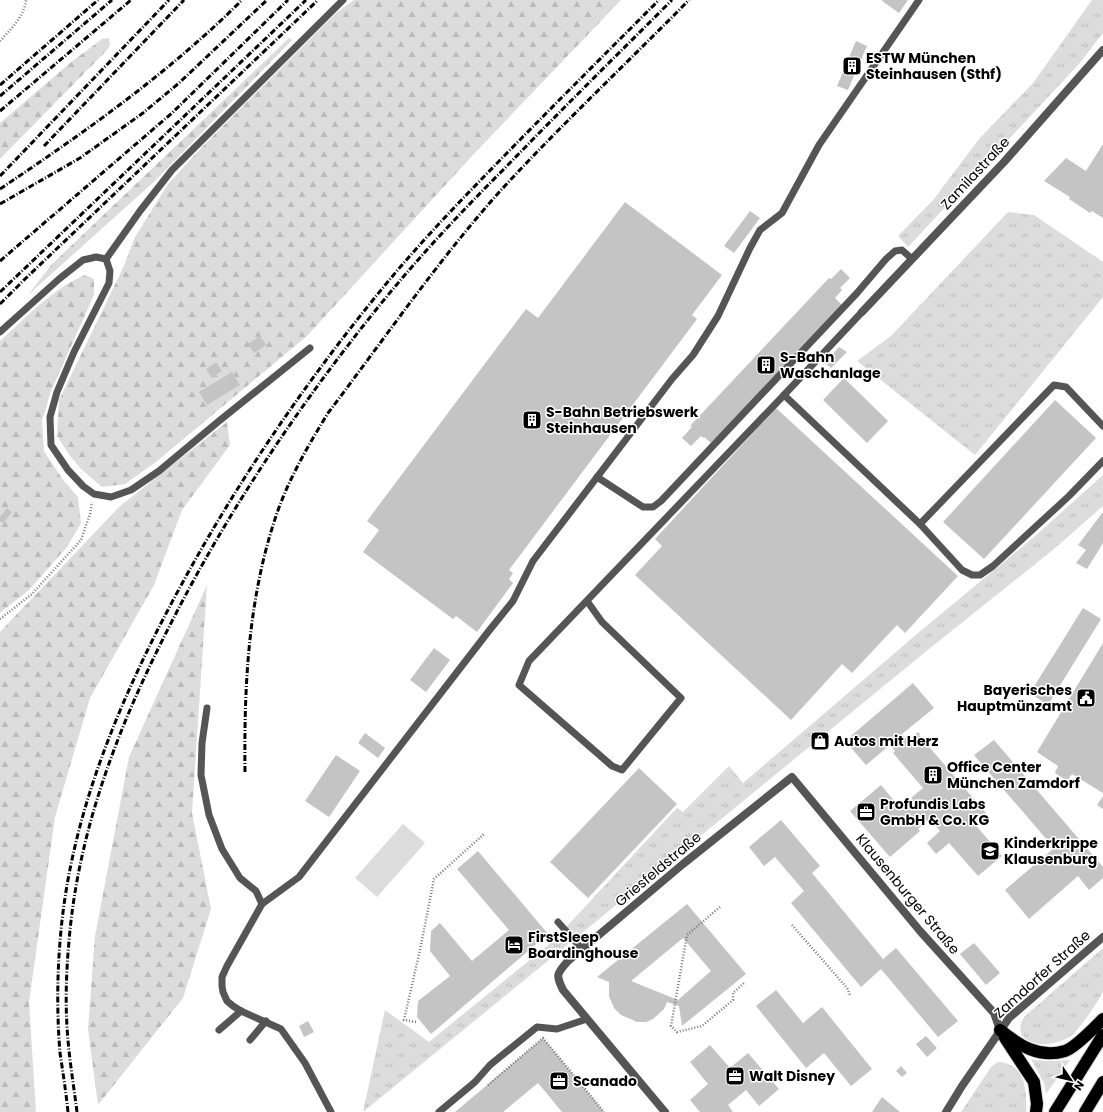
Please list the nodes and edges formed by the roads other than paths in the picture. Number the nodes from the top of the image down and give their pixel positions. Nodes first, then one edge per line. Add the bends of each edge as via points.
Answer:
1 (343, 0) edge
2 (919, 0) edge
3 (1103, 50) edge
4 (912, 259) junction
5 (106, 260) junction
6 (862, 312) joint
7 (0, 332) edge
8 (310, 348) dead end
9 (784, 396) junction
10 (1103, 426) edge
11 (1103, 461) edge
12 (597, 477) junction
13 (920, 524) junction
14 (587, 601) junction
15 (207, 708) dead end
16 (792, 777) joint
17 (262, 904) junction
18 (558, 922) dead end
19 (1103, 937) edge
20 (582, 949) junction
21 (241, 1011) junction
22 (587, 1019) junction
23 (1103, 1019) edge
24 (266, 1021) junction
25 (219, 1030) dead end
26 (1000, 1030) junction
27 (1103, 1035) edge
28 (250, 1040) dead end
29 (1103, 1082) edge
30 (331, 1112) edge
31 (439, 1112) edge
32 (665, 1112) edge
33 (946, 1112) edge
34 (1036, 1112) edge
35 (1055, 1112) edge
36 (1084, 1112) edge

1 - 5 lane via 172,170
2 - 12 lane via 819,145 782,212 760,230 718,316 693,355
3 - 4 street, Zamilastraße via 1004,162
4 - 6 street, Zamilastraße
4 - 12 lane via 902,250 895,251 886,259 653,507 643,507
5 - 7 lane via 96,257 83,260
5 - 8 lane via 110,271 109,283 74,352 50,416 51,445 68,470 94,494 111,496 130,490 159,471
6 - 9 lane
9 - 13 lane
9 - 14 lane
10 - 13 lane via 1066,387 1054,385
11 - 13 lane via 1063,502 980,575 972,575 962,570
12 - 17 lane via 533,561 513,601 299,877
14 - 14 lane via 529,661 519,685 612,766 622,770 681,698 602,622
15 - 17 lane via 201,775 209,816 222,848 240,878 256,891
16 - 20 street, Griesfeldstraße
16 - 26 street, Klausenburger Straße via 920,931 994,1013
17 - 21 lane via 222,977 223,992 227,1001
18 - 20 lane
19 - 26 street, Zamdorfer Straße via 1019,1008
20 - 22 street, Griesfeldstraße via 559,970 557,978
21 - 24 lane
21 - 25 lane
22 - 31 lane via 557,1028 536,1027
22 - 32 street
23 - 26 highway via 1088,1035 1066,1051 1043,1053 1028,1049
24 - 28 lane
24 - 30 lane via 281,1029 296,1048
26 - 33 street, Zamdorfer Straße
26 - 34 highway via 1034,1082
27 - 35 highway
29 - 36 highway

